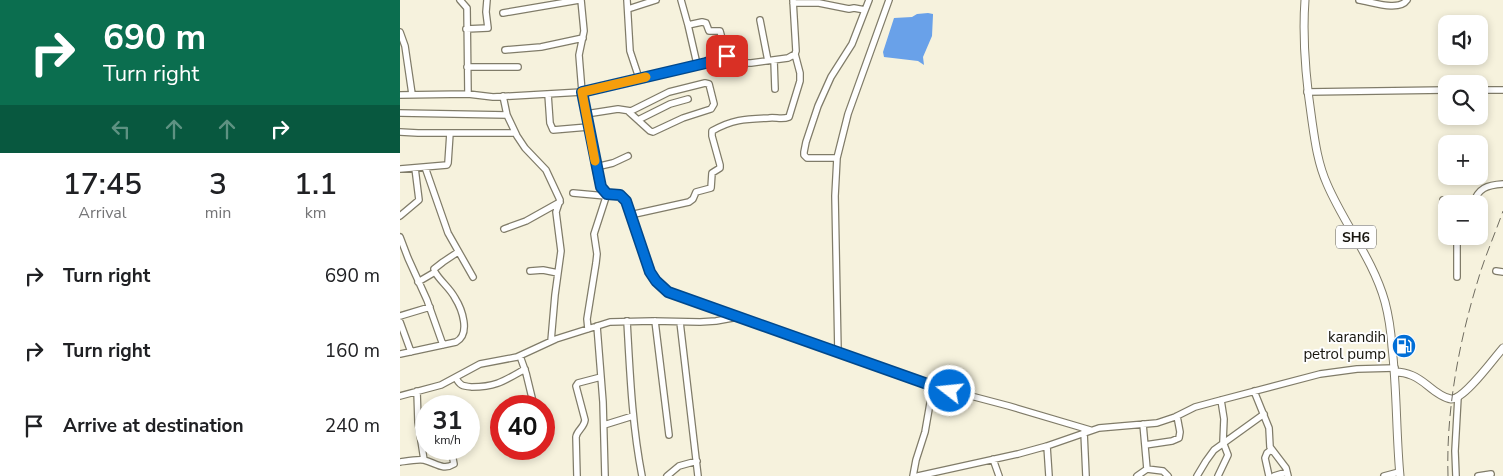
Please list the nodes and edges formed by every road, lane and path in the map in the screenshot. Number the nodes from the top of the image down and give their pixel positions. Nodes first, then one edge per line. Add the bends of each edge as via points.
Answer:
1 (460, 0) edge
2 (487, 0) edge
3 (580, 0) edge
4 (627, 0) edge
5 (656, 0) edge
6 (681, 0) edge
7 (869, 0) edge
8 (889, 0) edge
9 (1305, 0) edge
10 (1360, 0) edge
11 (1407, 0) edge
12 (559, 2) edge
13 (793, 2) edge
14 (1387, 3) edge
15 (628, 9) junction
16 (865, 10) junction
17 (503, 12) dead end
18 (760, 20) dead end
19 (688, 26) junction
20 (466, 29) junction
21 (400, 32) edge
22 (583, 38) junction
23 (505, 50) dead end
24 (795, 54) junction
25 (727, 56) junction
26 (771, 60) junction
27 (697, 64) junction
28 (518, 67) dead end
29 (468, 68) junction
30 (639, 78) junction
31 (775, 88) dead end
32 (1438, 90) edge
33 (1488, 90) edge
34 (1503, 90) edge
35 (582, 92) junction
36 (1308, 92) junction
37 (412, 94) junction
38 (468, 94) junction
39 (548, 94) junction
40 (400, 95) edge
41 (503, 96) junction
42 (688, 99) dead end
43 (628, 111) junction
44 (400, 113) edge
45 (586, 114) junction
46 (507, 115) junction
47 (638, 120) junction
48 (588, 127) junction
49 (400, 132) edge
50 (450, 133) junction
51 (515, 133) junction
52 (628, 156) dead end
53 (837, 158) junction
54 (425, 167) junction
55 (596, 167) junction
56 (415, 168) junction
57 (400, 169) edge
58 (1503, 184) edge
59 (572, 193) dead end
60 (607, 195) junction
61 (1477, 195) edge
62 (560, 202) junction
63 (630, 215) junction
64 (400, 216) edge
65 (504, 229) dead end
66 (400, 237) edge
67 (1457, 245) edge
68 (458, 252) junction
69 (530, 271) dead end
70 (1496, 271) dead end
71 (435, 272) junction
72 (1503, 272) edge
73 (558, 273) junction
74 (473, 277) dead end
75 (1457, 277) dead end
76 (418, 282) junction
77 (430, 307) junction
78 (400, 316) edge
79 (738, 317) junction
80 (627, 321) junction
81 (655, 321) junction
82 (400, 322) edge
83 (680, 322) junction
84 (597, 326) junction
85 (588, 329) junction
86 (551, 341) junction
87 (443, 345) junction
88 (1503, 348) edge
89 (411, 352) junction
90 (838, 352) junction
91 (400, 354) edge
92 (520, 356) junction
93 (525, 369) junction
94 (1395, 370) junction
95 (601, 377) junction
96 (456, 378) junction
97 (933, 386) junction
98 (1254, 390) junction
99 (417, 391) junction
100 (417, 395) edge
101 (531, 395) edge
102 (400, 396) edge
103 (1458, 397) junction
104 (1220, 400) junction
105 (1264, 414) junction
106 (633, 416) junction
107 (1177, 416) junction
108 (1143, 424) junction
109 (604, 425) junction
110 (1087, 431) junction
111 (669, 435) dead end
112 (1223, 442) junction
113 (1146, 445) junction
114 (1047, 446) junction
115 (1271, 450) junction
116 (993, 459) junction
117 (424, 460) joint
118 (453, 460) edge
119 (697, 461) junction
120 (400, 462) edge
121 (445, 467) junction
122 (1147, 469) junction
123 (674, 473) edge
124 (1288, 474) edge
125 (1399, 474) edge
126 (1491, 474) dead end
127 (445, 476) edge
128 (577, 476) edge
129 (605, 476) edge
130 (642, 476) edge
131 (667, 476) edge
132 (698, 476) edge
133 (913, 476) edge
134 (918, 476) edge
135 (999, 476) edge
136 (1049, 476) edge
137 (1086, 476) edge
138 (1137, 476) edge
139 (1168, 476) edge
140 (1197, 476) edge
141 (1218, 476) edge
142 (1270, 476) edge
143 (1274, 476) edge
144 (1384, 476) edge
145 (1456, 476) edge
146 (1478, 476) edge

1 - 20 street via 466,8
2 - 20 street via 488,28
3 - 12 street
3 - 22 street
4 - 15 street
5 - 15 street
6 - 19 street
7 - 16 street
8 - 53 street via 853,98
9 - 36 main road, SH6
10 - 14 street
11 - 14 street via 1399,6
12 - 17 street
13 - 16 street
13 - 24 street
15 - 30 street via 630,51
16 - 53 street via 852,44 831,76 804,152 807,158
18 - 26 street
19 - 25 street via 704,22 709,31 720,31
19 - 27 street
20 - 29 street
21 - 37 street
22 - 23 street via 541,47
22 - 35 street via 579,55
24 - 26 street
24 - 63 street via 800,81 788,117 737,120 712,130 720,168 712,173 711,188 696,192 689,202
25 - 26 street via 742,62
25 - 27 street
26 - 31 street
27 - 30 street
28 - 29 street
29 - 38 street
30 - 35 street
32 - 36 street
33 - 34 street
35 - 39 street
35 - 45 street
36 - 94 main road, SH6 via 1317,154 1327,184 1368,259 1385,301
37 - 38 street
37 - 40 street
38 - 41 street
39 - 41 street
39 - 48 street via 553,130
41 - 46 street
42 - 47 street
43 - 45 street via 618,109
43 - 47 street
43 - 47 street via 669,92 709,84 714,104 711,109 653,132
44 - 46 street
45 - 48 street
46 - 51 street
48 - 55 street
49 - 50 street
50 - 51 street
50 - 54 street via 447,165
51 - 62 street via 546,170
52 - 55 street via 613,164
53 - 90 street
54 - 56 street
54 - 68 street
55 - 60 street via 601,187
56 - 57 street
56 - 64 street via 419,200
58 - 61 street via 1486,186
59 - 60 street
60 - 63 street via 620,195
60 - 85 street via 594,234 597,254
62 - 65 street
62 - 73 street via 556,212 561,244
63 - 79 street via 656,281 668,292
66 - 76 street
67 - 75 street
68 - 71 street via 442,262
68 - 74 street
69 - 73 street
70 - 72 street
71 - 76 street
71 - 87 street via 455,298 464,327 459,340
73 - 86 street
76 - 77 street
77 - 78 street
77 - 87 street
79 - 83 street
79 - 90 street
80 - 81 street
80 - 84 street
80 - 106 street
81 - 83 street
81 - 111 street
82 - 89 street
83 - 119 street
84 - 85 street
84 - 95 street
85 - 86 street
86 - 92 street
87 - 89 street
88 - 103 main road
89 - 91 street
90 - 97 street
92 - 93 street
92 - 96 street via 480,364
93 - 96 street via 491,386 464,386
93 - 101 street
94 - 98 street via 1377,367 1342,370
94 - 103 main road via 1419,378 1448,398
94 - 125 main road, SH6
95 - 109 street
95 - 128 street via 582,381 576,386 585,420 576,437
96 - 99 street
97 - 110 street
97 - 133 street
98 - 104 street
98 - 105 street
99 - 100 street
99 - 102 street
103 - 145 street
104 - 107 street
104 - 112 street via 1224,420
105 - 112 street
105 - 115 street
106 - 109 street
106 - 130 street
107 - 108 street
107 - 113 street via 1179,438
108 - 110 street
108 - 113 street
109 - 129 street
110 - 114 street
110 - 137 street
112 - 140 street
112 - 141 street via 1228,455
113 - 122 street
114 - 116 street
114 - 136 street
115 - 124 street
115 - 142 street via 1264,458
116 - 134 street
116 - 135 street
117 - 120 street
117 - 121 street
118 - 121 street via 454,464
119 - 123 street via 682,464
119 - 132 street
121 - 127 street
122 - 138 street
122 - 139 street via 1163,471
123 - 131 street
124 - 143 street
125 - 144 street
126 - 146 street

